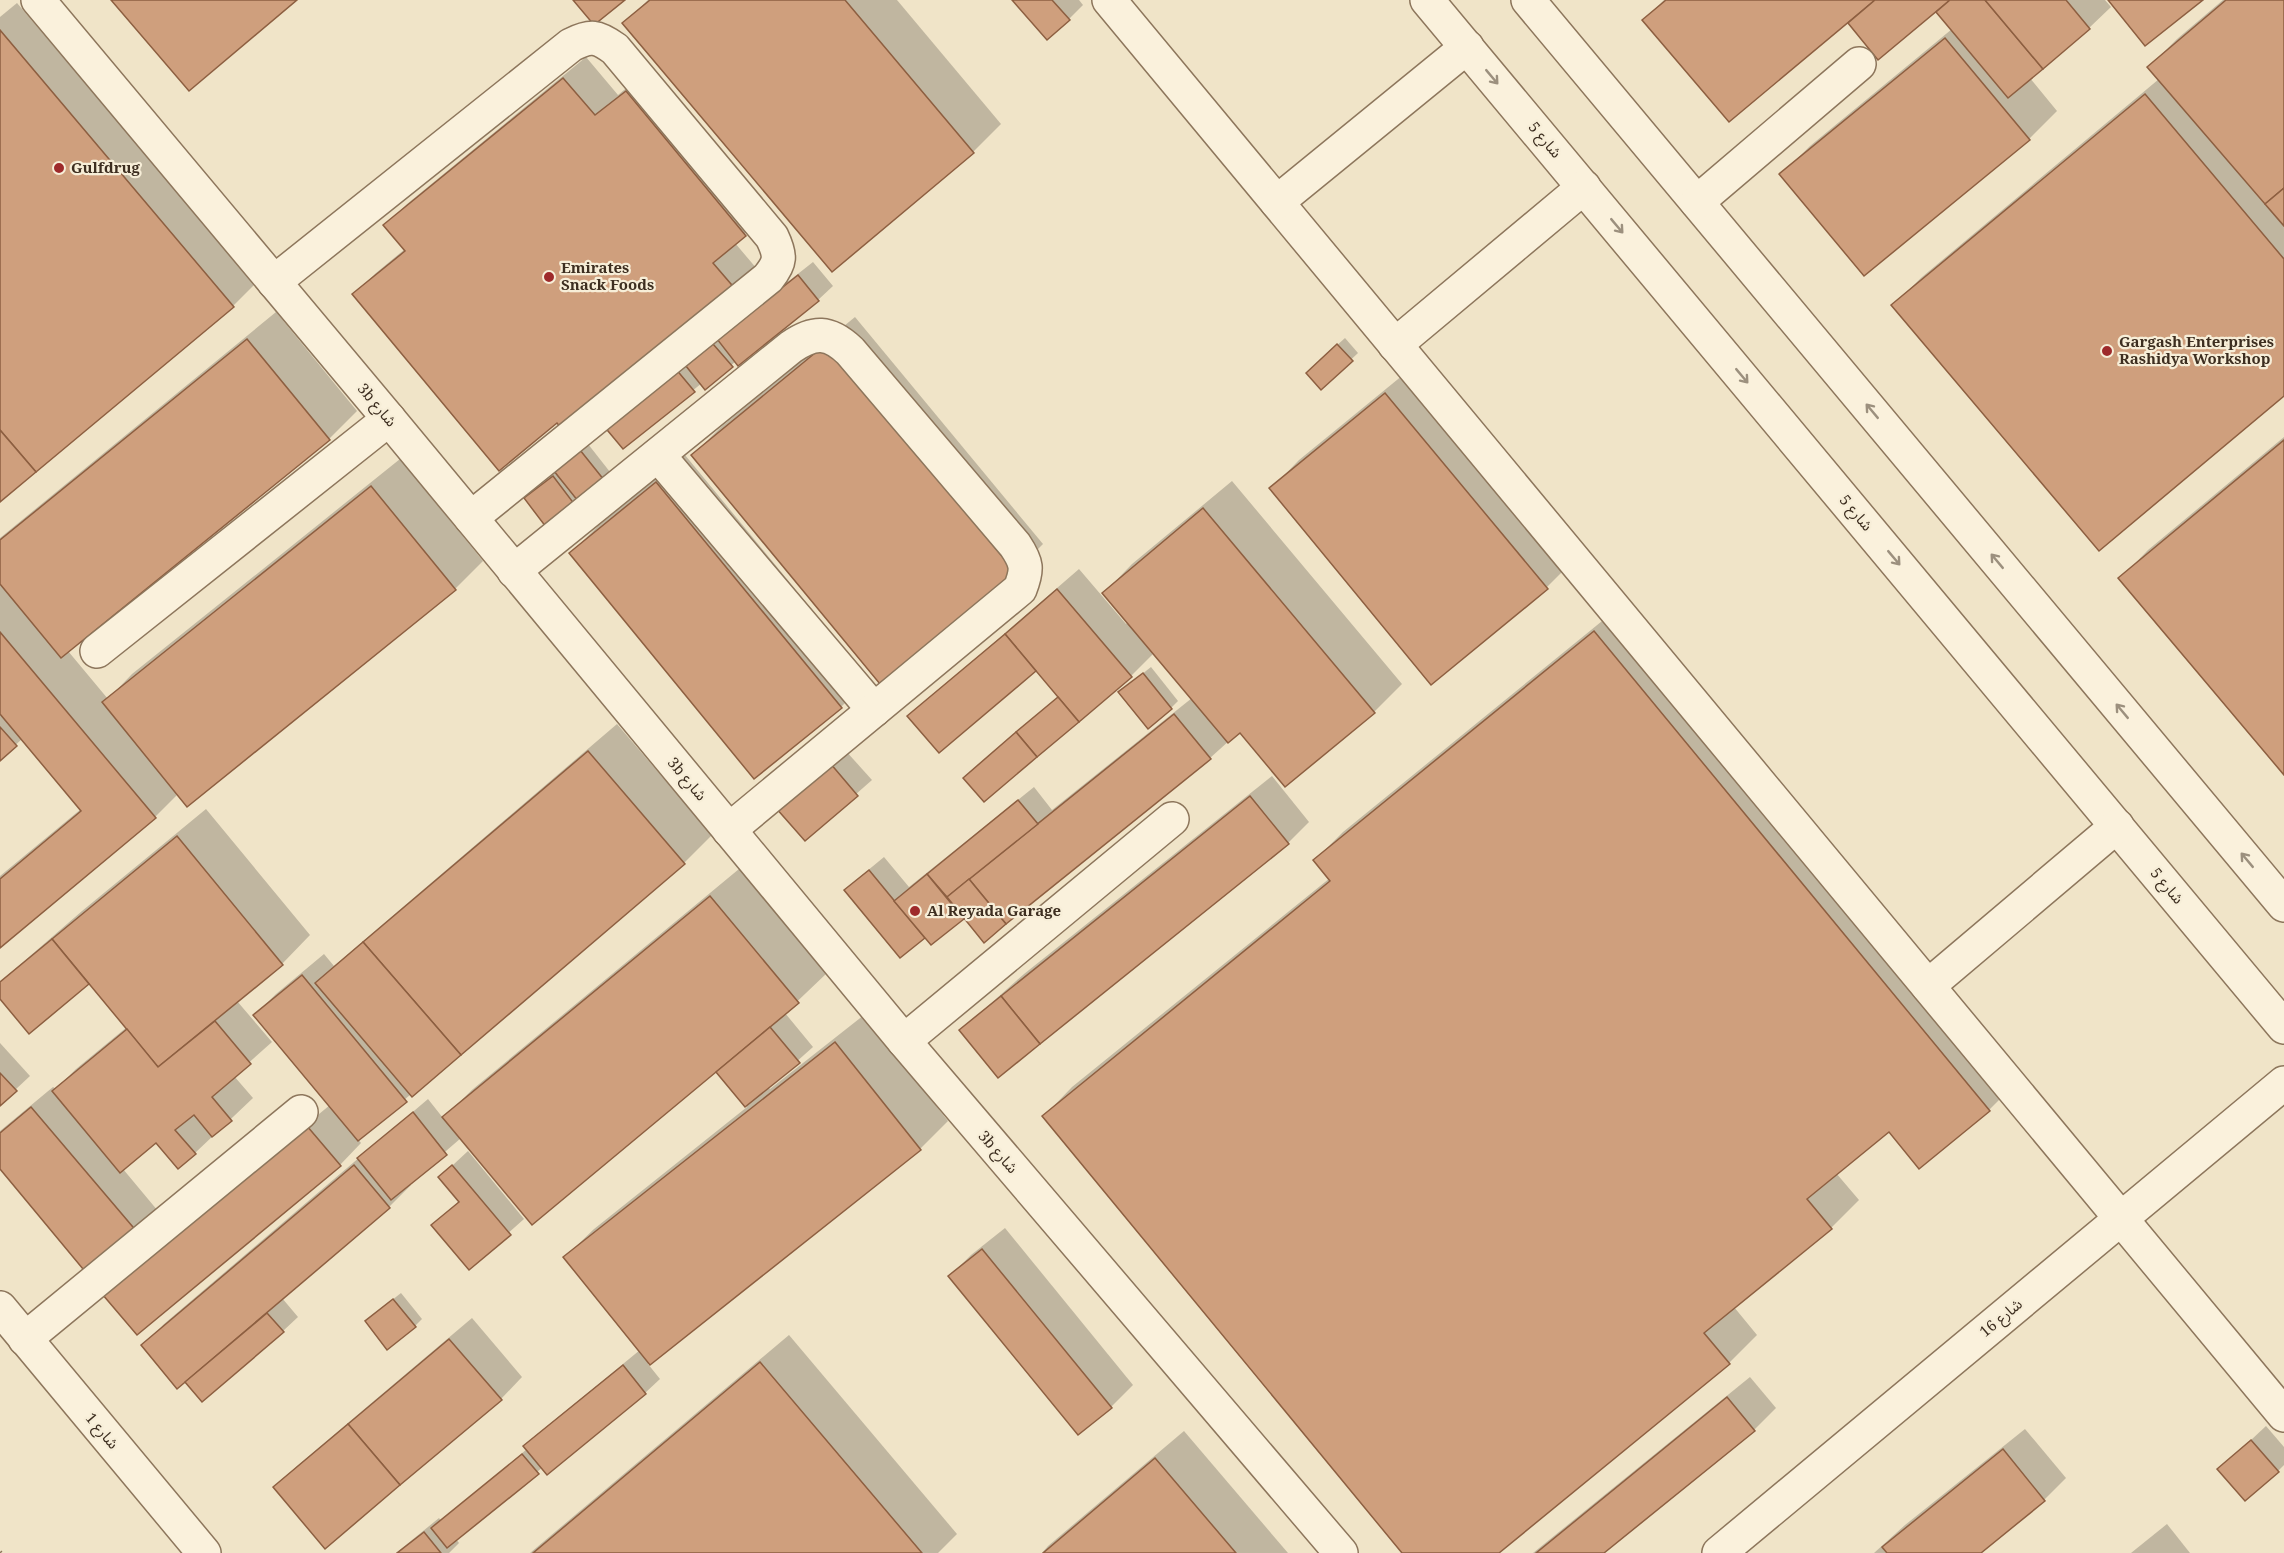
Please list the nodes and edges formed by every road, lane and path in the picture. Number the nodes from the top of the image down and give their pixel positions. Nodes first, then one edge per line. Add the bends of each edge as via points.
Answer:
1 (38, 0) edge
2 (1109, 0) edge
3 (1427, 0) edge
4 (1528, 0) edge
5 (1467, 47) junction
6 (1859, 64) dead end
7 (1584, 187) junction
8 (1277, 202) junction
9 (1697, 202) junction
10 (274, 282) junction
11 (1395, 345) junction
12 (389, 419) junction
13 (658, 455) junction
14 (471, 518) junction
15 (514, 571) junction
16 (97, 651) dead end
17 (874, 710) junction
18 (1172, 819) dead end
19 (2117, 826) junction
20 (729, 830) junction
21 (2284, 905) edge
22 (1928, 986) junction
23 (2284, 1027) edge
24 (904, 1041) junction
25 (2284, 1083) edge
26 (301, 1112) dead end
27 (2121, 1218) junction
28 (0, 1308) edge
29 (26, 1339) junction
30 (2284, 1415) edge
31 (204, 1553) edge
32 (1341, 1553) edge
33 (1719, 1553) edge

1 - 10 street, 3b شارع
2 - 8 street
3 - 5 street, شارع 5
4 - 9 street
5 -> 7 street, شارع 5
5 - 8 street
6 - 9 street
7 - 11 street
7 -> 19 street, شارع 5
8 - 11 street
21 -> 9 street
10 - 12 street, 3b شارع
10 - 14 street via 571,45 585,38 602,39 615,49 668,111 772,237 778,250 777,266 768,278
11 - 22 street
12 - 14 street, 3b شارع
12 - 16 street
13 - 15 street
13 - 17 street
13 - 17 street via 805,337 838,339 1015,545 1024,558 1026,574 1020,589
14 - 15 street, 3b شارع
15 - 20 street, 3b شارع
17 - 20 street
18 - 24 street
19 - 22 street
19 - 23 street, شارع 5
20 - 24 street, 3b شارع
22 - 27 street
24 - 32 street, 3b شارع
25 - 27 street, شارع 16
26 - 29 street
27 - 30 street
27 - 33 street, شارع 16
28 - 29 street, شارع 1
29 - 31 street, شارع 1

